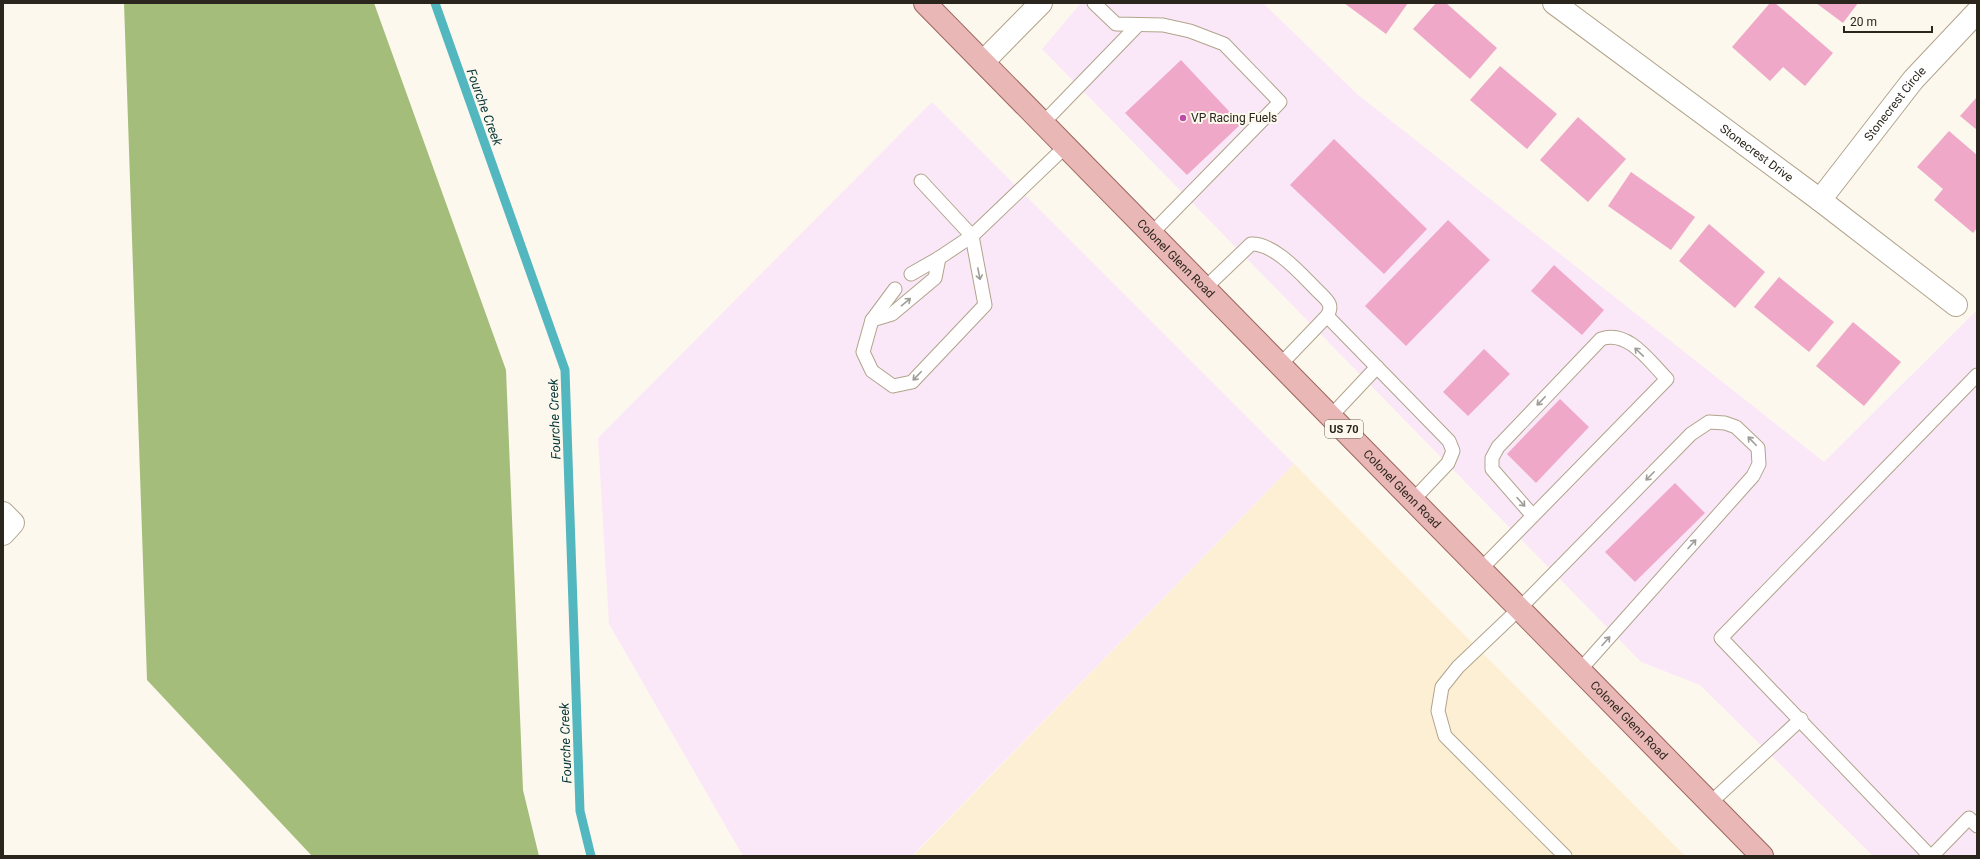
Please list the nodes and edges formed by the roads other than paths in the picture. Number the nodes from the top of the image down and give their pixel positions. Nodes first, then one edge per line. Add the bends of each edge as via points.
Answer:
1 (925, 3) edge
2 (1041, 3) edge
3 (1094, 3) edge
4 (1554, 3) edge
5 (1977, 12) edge
6 (1138, 25) junction
7 (983, 62) junction
8 (1043, 124) junction
9 (1066, 146) junction
10 (921, 181) dead end
11 (1820, 200) junction
12 (1151, 234) junction
13 (972, 236) junction
14 (939, 258) junction
15 (911, 274) dead end
16 (895, 289) dead end
17 (1204, 289) junction
18 (1956, 304) dead end
19 (1327, 316) junction
20 (872, 320) junction
21 (1280, 365) junction
22 (1377, 367) junction
23 (1977, 375) edge
24 (1331, 416) junction
25 (1414, 500) junction
26 (1533, 516) junction
27 (1481, 569) junction
28 (1520, 608) junction
29 (1580, 670) junction
30 (1801, 719) junction
31 (1710, 803) junction
32 (1977, 826) edge
33 (1565, 856) edge
34 (1762, 856) edge
35 (1931, 856) edge

1 - 7 main road, Colonel Glenn Road / US 70
2 - 7 street
3 - 6 lane via 1116,24
4 - 11 street, Stonecrest Drive
5 - 11 street, Stonecrest Circle via 1913,80
6 - 8 lane
6 - 12 lane via 1163,25 1190,30 1224,44 1280,102
7 - 8 main road, Colonel Glenn Road / US 70
8 - 9 main road, Colonel Glenn Road / US 70
9 - 12 main road, Colonel Glenn Road / US 70
9 - 13 lane
10 - 13 lane
11 - 18 street, Stonecrest Drive
12 - 17 main road, Colonel Glenn Road / US 70
13 - 14 lane
13 -> 20 lane via 985,305 912,382 893,386 872,371 863,352
14 - 15 lane
20 -> 14 lane via 892,314 935,278
16 - 20 lane
17 - 19 lane via 1251,244 1259,244 1273,250 1330,303 1331,310
17 - 21 main road, Colonel Glenn Road / US 70
19 - 21 lane
19 - 22 lane
21 - 24 main road, Colonel Glenn Road / US 70
22 - 24 lane
22 - 25 lane via 1449,441 1453,451 1448,463
23 - 30 lane via 1721,638
24 - 25 main road, Colonel Glenn Road / US 70
25 - 27 main road, Colonel Glenn Road / US 70
26 -> 26 lane via 1667,379 1629,342 1618,337 1608,336 1601,339 1498,447 1492,458 1492,469
26 - 27 lane
27 - 28 main road, Colonel Glenn Road / US 70
28 - 29 main road, Colonel Glenn Road / US 70
29 -> 28 lane via 1753,476 1759,464 1758,448 1751,440 1736,427 1725,423 1709,422 1692,434
28 - 33 lane via 1458,667 1442,687 1438,711 1445,736
29 - 31 main road, Colonel Glenn Road / US 70
30 - 31 lane
30 - 35 lane
31 - 34 main road, Colonel Glenn Road / US 70
32 - 35 lane via 1969,818

